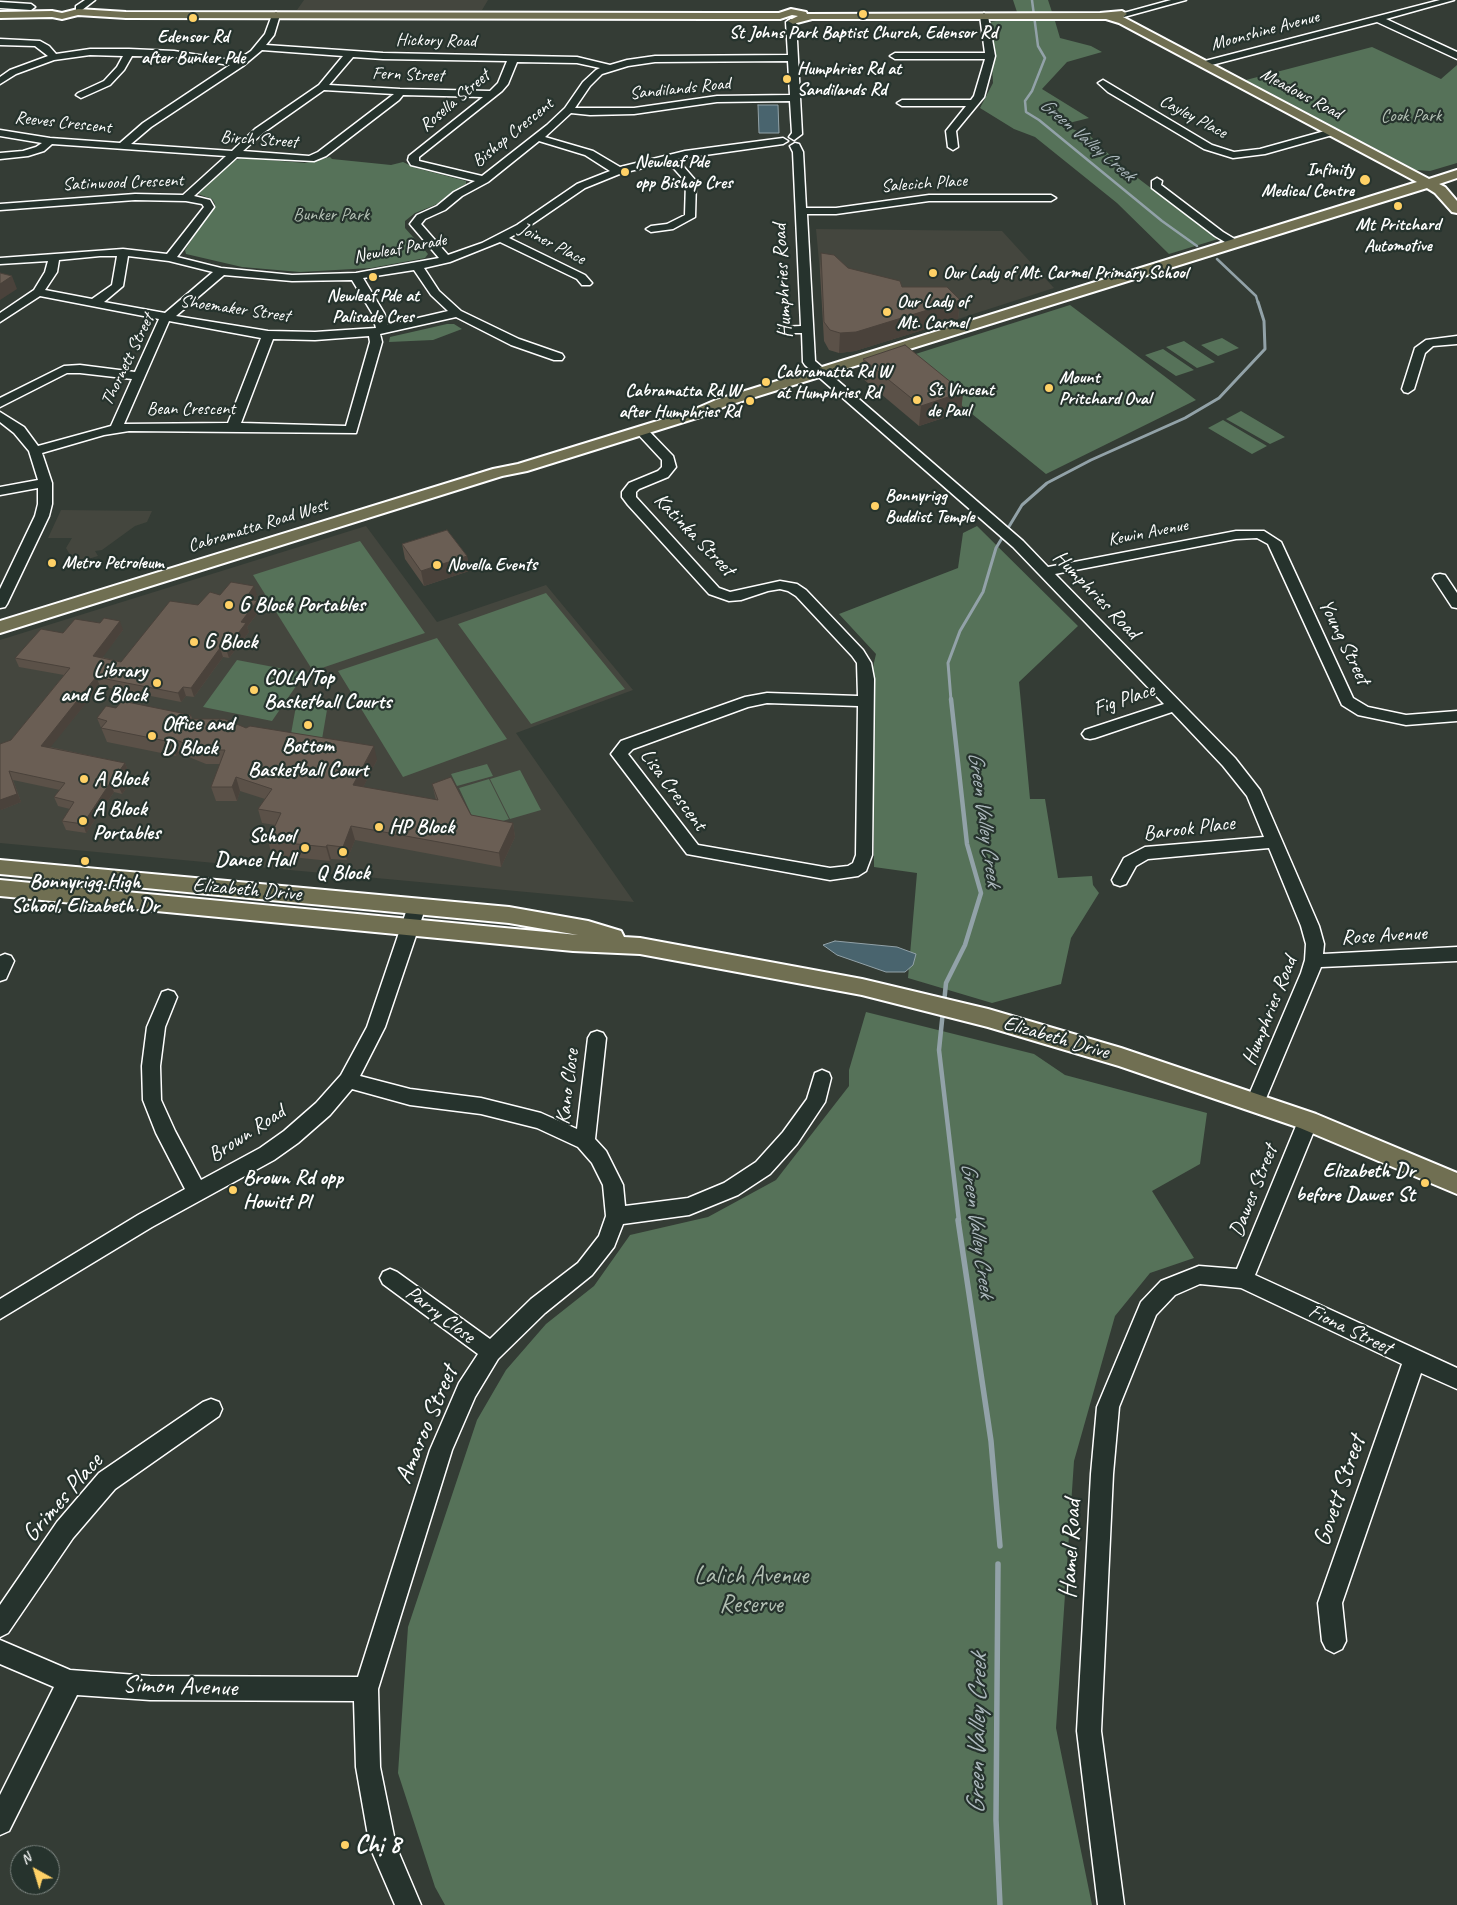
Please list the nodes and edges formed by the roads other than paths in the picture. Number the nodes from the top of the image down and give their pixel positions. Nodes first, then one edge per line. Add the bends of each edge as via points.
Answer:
1 (91, 0) edge
2 (791, 0) edge
3 (1182, 0) edge
4 (1450, 0) edge
5 (0, 5) edge
6 (31, 7) dead end
7 (78, 10) junction
8 (0, 15) edge
9 (276, 15) junction
10 (984, 16) junction
11 (791, 17) junction
12 (1123, 17) junction
13 (1378, 19) junction
14 (0, 42) edge
15 (260, 47) junction
16 (129, 52) junction
17 (350, 54) junction
18 (896, 56) dead end
19 (990, 56) junction
20 (1457, 56) edge
21 (54, 57) junction
22 (793, 58) junction
23 (513, 59) junction
24 (240, 64) junction
25 (1204, 64) junction
26 (610, 68) junction
27 (0, 80) edge
28 (1104, 83) dead end
29 (322, 87) junction
30 (400, 92) junction
31 (493, 94) junction
32 (81, 95) dead end
33 (795, 98) junction
34 (902, 103) dead end
35 (975, 103) junction
36 (569, 110) junction
37 (0, 132) edge
38 (1332, 132) junction
39 (538, 138) junction
40 (50, 141) junction
41 (791, 141) junction
42 (124, 146) junction
43 (953, 147) dead end
44 (234, 154) junction
45 (0, 156) edge
46 (670, 157) junction
47 (618, 171) junction
48 (1457, 174) edge
49 (484, 180) junction
50 (1157, 181) dead end
51 (1428, 183) junction
52 (186, 198) junction
53 (1050, 198) dead end
54 (0, 207) edge
55 (1457, 209) edge
56 (801, 211) junction
57 (651, 229) dead end
58 (501, 238) junction
59 (1234, 243) junction
60 (123, 252) junction
61 (54, 257) junction
62 (170, 258) junction
63 (446, 260) junction
64 (0, 261) edge
65 (417, 267) junction
66 (222, 271) junction
67 (356, 276) junction
68 (586, 283) dead end
69 (38, 292) junction
70 (96, 302) junction
71 (457, 313) junction
72 (0, 318) edge
73 (167, 318) junction
74 (807, 329) junction
75 (785, 330) dead end
76 (378, 331) junction
77 (268, 335) junction
78 (1457, 340) edge
79 (558, 357) dead end
80 (820, 372) junction
81 (138, 376) junction
82 (1408, 388) dead end
83 (0, 403) edge
84 (721, 403) junction
85 (0, 416) edge
86 (233, 427) junction
87 (116, 428) junction
88 (640, 431) junction
89 (34, 451) junction
90 (499, 472) junction
91 (45, 483) junction
92 (0, 491) edge
93 (1259, 534) joint
94 (1045, 572) junction
95 (1440, 578) dead end
96 (0, 604) edge
97 (1457, 604) edge
98 (0, 626) edge
99 (866, 701) junction
100 (1173, 706) junction
101 (1457, 716) edge
102 (1090, 734) dead end
103 (1275, 842) junction
104 (0, 867) edge
105 (860, 867) joint
106 (1120, 880) dead end
107 (0, 888) edge
108 (417, 906) junction
109 (410, 926) junction
110 (640, 946) junction
111 (1457, 954) edge
112 (1314, 960) junction
113 (168, 997) dead end
114 (597, 1038) dead end
115 (822, 1078) dead end
116 (348, 1080) junction
117 (1255, 1102) junction
118 (1308, 1121) junction
119 (585, 1141) junction
120 (1457, 1184) edge
121 (197, 1192) junction
122 (616, 1216) junction
123 (390, 1278) dead end
124 (1243, 1279) junction
125 (0, 1310) edge
126 (491, 1352) junction
127 (1414, 1360) junction
128 (1457, 1379) edge
129 (211, 1409) dead end
130 (0, 1625) edge
131 (1334, 1641) dead end
132 (0, 1652) edge
133 (70, 1682) junction
134 (366, 1690) junction
135 (0, 1822) edge
136 (408, 1905) edge
137 (1112, 1905) edge

1 - 7 street
2 - 11 main road, Humphries Road
3 - 12 street
4 - 13 street, Moonshine Avenue
5 - 6 street
7 - 8 main road via 62,16
7 - 9 main road via 119,15
9 - 11 main road
9 - 15 street via 272,29
10 - 11 main road, Meadows Road via 804,17 799,21
10 - 12 main road, Meadows Road
10 - 19 street
11 - 22 street, Humphries Road
12 - 25 main road, Meadows Road
13 - 20 street
13 - 25 street, Moonshine Avenue
14 - 21 street via 37,43
15 - 17 street, Hickory Road
15 - 24 street
16 - 21 street, Reeves Crescent via 90,52
16 - 24 street, Reeves Crescent via 174,54
16 - 32 street via 107,84
17 - 23 street, Hickory Road
17 - 29 street
18 - 19 street
19 - 35 street
21 - 27 street, Reeves Crescent
22 - 26 street, Bishop Crescent via 655,59
22 - 33 street, Humphries Road
23 - 26 street, Hickory Road via 577,60
23 - 31 street, Rosella Street via 503,84
24 - 42 street via 147,126
25 - 38 main road, Meadows Road
26 - 36 street, Bishop Crescent via 592,78
28 - 38 street, Cayley Place via 1208,147 1233,155 1261,152
29 - 30 street, Fern Street
29 - 44 street via 269,123
30 - 31 street, Fern Street
30 - 44 street, Birch Street via 314,158
31 - 49 street, Rosella Street via 413,160
33 - 36 street, Sandilands Road via 717,99 634,111
33 - 41 street, Humphries Road via 797,134
34 - 35 street
35 - 43 street via 951,131
36 - 39 street, Bishop Crescent
37 - 40 street, Reeves Crescent
38 - 51 main road, Meadows Road
39 - 47 street via 583,150
39 - 49 street, Bishop Crescent
40 - 42 street, Reeves Crescent
40 - 45 street via 40,149 24,154
41 - 46 street, Newleaf Parade
41 - 56 street, Humphries Road via 798,152
42 - 44 street, Birch Street
44 - 52 street
46 - 47 street, Newleaf Parade
46 - 57 street via 691,180 690,217 669,227
47 - 58 street, Newleaf Parade via 581,186
48 - 51 main road, Cabramatta Road West
49 - 63 street, Bishop Crescent via 415,224
50 - 59 street via 1156,186
51 - 55 main road, Meadows Road via 1440,190
51 - 59 main road, Cabramatta Road West
52 - 54 street, Satinwood Crescent via 126,197
52 - 62 street, Satinwood Crescent via 206,202 209,207
53 - 56 street, Salecich Place via 929,198 836,210
56 - 74 street, Humphries Road
58 - 63 street, Newleaf Parade
58 - 68 street, Joiner Place via 581,277
59 - 80 main road, Cabramatta Road West
60 - 61 street, Newleaf Parade
60 - 62 street, Newleaf Parade
60 - 70 street via 117,286
61 - 64 street, Newleaf Parade
61 - 69 street via 51,272
62 - 66 street, Newleaf Parade
63 - 65 street, Newleaf Parade
65 - 67 street, Newleaf Parade
65 - 71 street via 435,293
66 - 67 street, Newleaf Parade via 284,278
66 - 73 street, Thornett Street
67 - 76 street via 378,313
69 - 70 street, Shoemaker Street
69 - 72 street
70 - 73 street, Shoemaker Street
71 - 76 street, Shoemaker Street
71 - 79 street via 514,342
73 - 77 street, Shoemaker Street
73 - 81 street, Thornett Street
74 - 75 street
74 - 80 street, Humphries Road via 808,360
76 - 77 street, Shoemaker Street via 315,336
76 - 86 street, Bean Crescent via 351,430
77 - 86 street
78 - 82 street via 1430,343 1419,351
80 - 84 main road, Cabramatta Road West
80 - 94 street, Humphries Road via 999,527
81 - 83 street via 75,368 64,370
81 - 87 street, Thornett Street
84 - 88 main road, Cabramatta Road West
84 - 90 main road, Cabramatta Road West via 694,408 552,452
85 - 89 street via 18,430
86 - 87 street, Bean Crescent
87 - 89 street, Bean Crescent
88 - 90 main road, Cabramatta Road West
88 - 99 street, Katinka Street via 668,459 669,467 663,474 634,486 629,492 633,502 714,591 741,596 780,585 802,593 864,663
89 - 91 street
90 - 98 main road, Cabramatta Road West
91 - 92 street
91 - 96 street via 42,516
93 - 94 street, Kewin Avenue via 1236,534
93 - 101 street, Young Street via 1274,542 1347,701 1363,711 1406,720
94 - 100 street, Humphries Road
95 - 97 street
99 - 105 street, Katinka Street via 864,855
99 - 105 street, Lisa Crescent via 767,698 745,702 627,745 619,754 693,850 830,874 852,872
100 - 102 street, Fig Place
100 - 103 street, Humphries Road via 1244,780 1254,794
103 - 106 street, Barook Place via 1145,853 1130,862
103 - 112 street, Humphries Road via 1310,926 1315,944
104 - 108 main road, Elizabeth Drive
107 - 109 main road, Elizabeth Drive
108 - 109 street, Brown Road
108 - 110 main road, Elizabeth Drive via 541,920 588,929
109 - 110 main road, Elizabeth Drive via 573,943
109 - 116 street, Brown Road via 376,1027
110 - 117 main road, Elizabeth Drive via 921,1001 1121,1057
111 - 112 street, Rose Avenue
112 - 117 street, Humphries Road
113 - 121 street via 156,1027 151,1066 152,1100
114 - 119 street, Kano Close
115 - 122 street via 816,1102 763,1168 731,1189 689,1206
116 - 119 street, Amaroo Street via 410,1098 481,1106 541,1121
116 - 121 street, Brown Road via 292,1137 261,1158
117 - 118 main road, Elizabeth Drive
118 - 120 main road, Elizabeth Drive
118 - 124 street, Dawes Street
119 - 122 street, Amaroo Street via 600,1157 613,1185
121 - 125 street, Brown Road
122 - 126 street, Amaroo Street via 607,1241 585,1269 538,1306
123 - 126 street, Parry Close
124 - 127 street, Fiona Street
124 - 137 street, Hamel Road via 1199,1275 1168,1288 1148,1309 1108,1407 1088,1731
126 - 134 street, Amaroo Street via 467,1390 441,1450
127 - 128 street, Fiona Street
127 - 131 street, Govett Street via 1330,1603
129 - 130 street, Grimes Place via 107,1481 64,1530
132 - 133 street, Simon Avenue
133 - 134 street, Simon Avenue via 150,1688
133 - 135 street
134 - 136 street, Amaroo Street via 368,1766 383,1847

